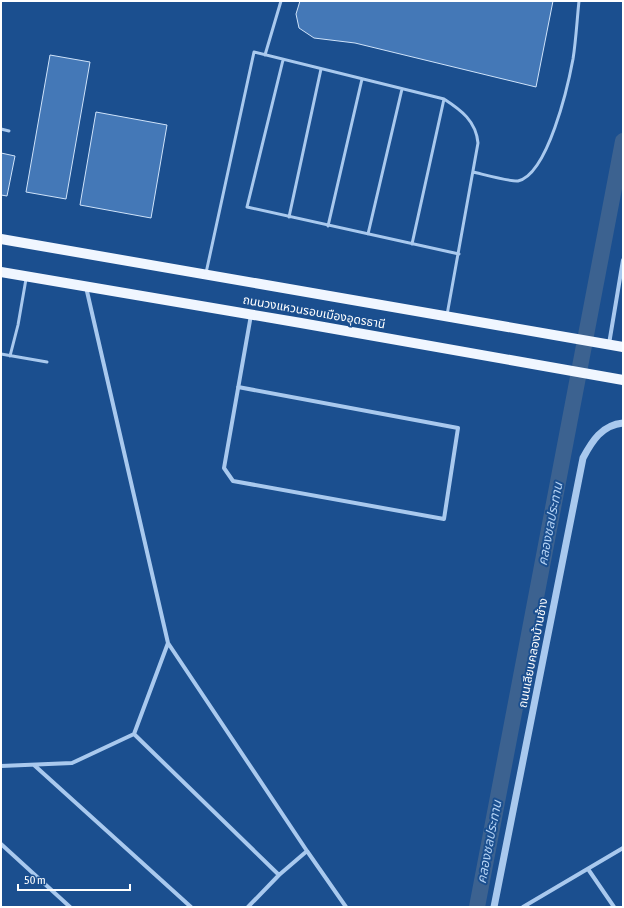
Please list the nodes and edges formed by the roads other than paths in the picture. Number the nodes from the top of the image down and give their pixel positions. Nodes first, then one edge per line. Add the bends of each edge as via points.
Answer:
1 (281, 1) edge
2 (579, 1) edge
3 (265, 55) junction
4 (283, 60) junction
5 (321, 69) junction
6 (362, 79) junction
7 (402, 89) junction
8 (444, 99) junction
9 (1, 129) edge
10 (9, 130) dead end
11 (473, 172) junction
12 (289, 217) junction
13 (328, 226) junction
14 (368, 234) junction
15 (1, 239) edge
16 (412, 244) junction
17 (459, 254) junction
18 (623, 260) edge
19 (1, 272) edge
20 (206, 274) junction
21 (27, 276) junction
22 (86, 286) junction
23 (251, 314) junction
24 (447, 316) junction
25 (609, 344) junction
26 (623, 347) edge
27 (1, 354) edge
28 (10, 356) junction
29 (47, 362) dead end
30 (623, 380) edge
31 (238, 387) junction
32 (623, 423) edge
33 (168, 643) junction
34 (134, 734) junction
35 (34, 764) junction
36 (1, 766) edge
37 (1, 844) edge
38 (623, 848) edge
39 (307, 851) junction
40 (588, 869) junction
41 (279, 875) junction
42 (70, 907) edge
43 (191, 907) edge
44 (248, 907) edge
45 (346, 907) edge
46 (494, 907) edge
47 (523, 907) edge
48 (614, 907) edge

1 - 3 lane
2 - 11 lane via 572,60 562,109 535,169 527,177 517,181
3 - 4 lane
3 - 20 lane via 254,52
4 - 5 lane
4 - 12 lane via 247,207
5 - 6 lane
5 - 12 lane
6 - 7 lane
6 - 13 lane
7 - 8 lane
7 - 14 lane
8 - 11 lane via 459,109 477,132 478,143
8 - 16 lane
9 - 10 lane
11 - 17 lane
12 - 13 lane
13 - 14 lane
14 - 16 lane
15 - 20 main road, ถนนวงแหวนรอบเมืองอุดรธานี
16 - 17 lane
17 - 24 lane
18 - 25 street
19 - 21 main road, ถนนวงแหวนรอบเมืองอุดรธานี
20 - 24 main road, ถนนวงแหวนรอบเมืองอุดรธานี
21 - 22 main road, ถนนวงแหวนรอบเมืองอุดรธานี
21 - 28 lane
22 - 23 main road, ถนนวงแหวนรอบเมืองอุดรธานี
22 - 33 street
23 - 30 main road, ถนนวงแหวนรอบเมืองอุดรธานี
23 - 31 street
24 - 25 main road, ถนนวงแหวนรอบเมืองอุดรธานี
25 - 26 main road, ถนนวงแหวนรอบเมืองอุดรธานี
27 - 28 lane
28 - 29 lane
31 - 31 street via 458,428 444,520 233,481 224,468
32 - 46 street, ถนนเลียบคลองบ้านช้าง via 602,431 590,443 583,458
33 - 34 street
33 - 39 street
34 - 35 street via 72,763
34 - 41 street
35 - 36 street
35 - 43 street
37 - 42 street
38 - 40 street
39 - 41 street
39 - 45 street
40 - 47 street
40 - 48 street
41 - 44 street

